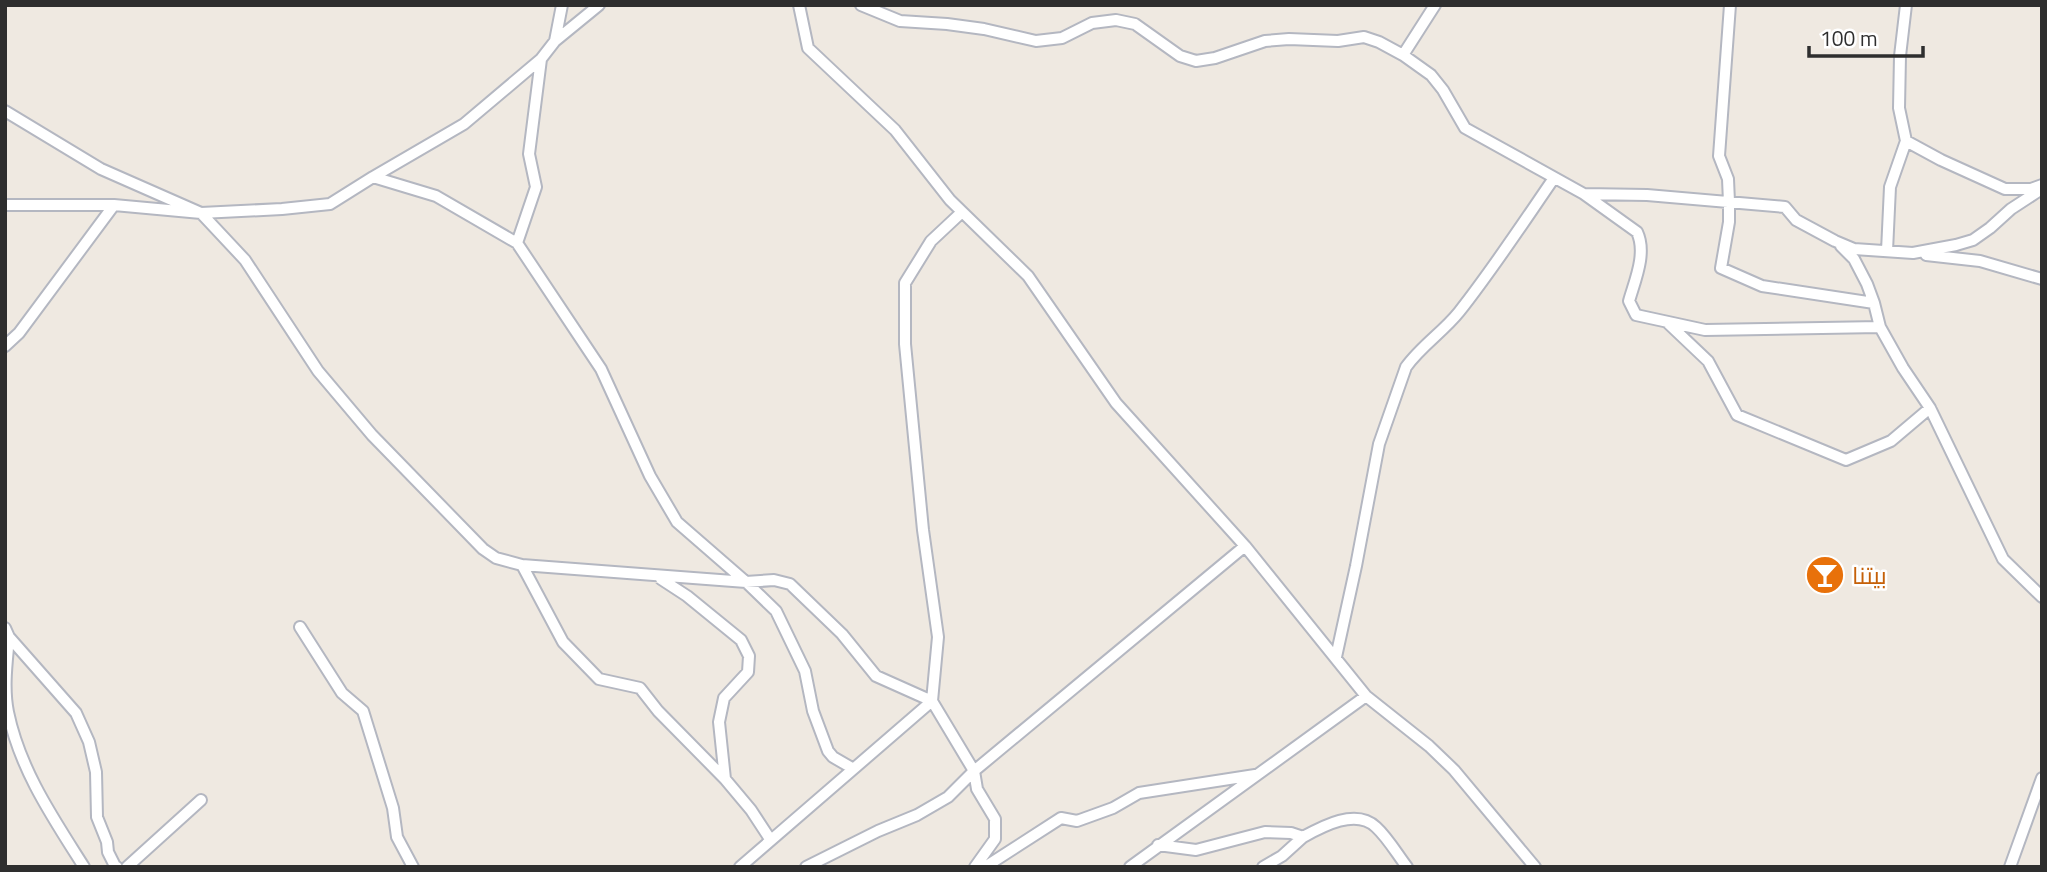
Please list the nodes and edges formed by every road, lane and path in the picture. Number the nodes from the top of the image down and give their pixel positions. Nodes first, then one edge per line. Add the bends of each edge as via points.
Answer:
1 (562, 5) edge
2 (599, 5) edge
3 (799, 5) edge
4 (861, 5) edge
5 (1435, 5) edge
6 (1730, 5) edge
7 (1906, 5) edge
8 (555, 41) junction
9 (1403, 55) junction
10 (541, 60) junction
11 (5, 111) edge
12 (1906, 141) junction
13 (373, 177) junction
14 (1554, 178) junction
15 (2042, 186) edge
16 (1584, 194) junction
17 (1729, 202) junction
18 (5, 205) edge
19 (114, 205) junction
20 (962, 212) junction
21 (201, 213) junction
22 (1835, 242) junction
23 (517, 243) junction
24 (1887, 251) junction
25 (1913, 253) junction
26 (2042, 279) edge
27 (1874, 303) junction
28 (1666, 321) junction
29 (1880, 327) junction
30 (5, 346) edge
31 (1930, 408) junction
32 (1245, 546) junction
33 (523, 565) junction
34 (659, 577) junction
35 (746, 582) junction
36 (2042, 597) edge
37 (300, 627) dead end
38 (7, 632) edge
39 (1336, 657) junction
40 (1366, 695) junction
41 (932, 701) junction
42 (852, 768) junction
43 (974, 771) junction
44 (1255, 775) junction
45 (2042, 778) edge
46 (725, 779) junction
47 (201, 800) dead end
48 (1303, 836) junction
49 (770, 839) junction
50 (1158, 845) junction
51 (1528, 865) edge
52 (116, 866) edge
53 (84, 867) edge
54 (127, 867) edge
55 (413, 867) edge
56 (740, 867) edge
57 (806, 867) edge
58 (975, 867) edge
59 (985, 867) edge
60 (1130, 867) edge
61 (1263, 867) edge
62 (1407, 867) edge
63 (2010, 867) edge

1 - 8 street
2 - 8 street
3 - 20 street via 808,48 895,130
4 - 9 street via 900,21 984,29 1036,41 1062,38 1092,23 1116,20 1135,24 1180,56 1196,61 1265,41 1289,39 1364,37
5 - 9 street
6 - 17 street via 1719,156 1728,178
7 - 12 street via 1899,108
8 - 10 street
9 - 14 street via 1431,75 1465,128
10 - 13 street via 464,124
10 - 23 street via 528,154 536,187
11 - 21 street via 101,169
12 - 15 street via 2006,190
12 - 24 street via 1890,187
13 - 21 street via 330,204
13 - 23 street via 436,196
14 - 16 street
14 - 39 street via 1458,313 1406,367 1380,444
15 - 25 street via 1973,240
16 - 17 street
16 - 28 street via 1637,232 1642,251 1629,301 1636,315
17 - 22 street via 1784,207 1796,220
17 - 27 street via 1721,268 1762,286
18 - 19 street
19 - 21 street
19 - 30 street
20 - 32 street via 1028,276 1116,402
20 - 41 street via 931,241 905,283 905,344 938,637
21 - 33 street via 246,260 318,370 372,435 483,549 496,558
22 - 24 street via 1854,249
22 - 27 street via 1854,259
23 - 35 street via 601,369 650,476 677,522
24 - 25 street
25 - 26 street via 1980,261
27 - 29 street
28 - 29 street via 1705,330
28 - 31 street via 1708,361 1737,415 1846,460 1891,441
29 - 31 street
31 - 36 street via 2003,559
32 - 39 street
32 - 43 street
33 - 34 street
33 - 46 street via 563,642 599,679 640,688
34 - 35 street
34 - 46 street via 741,640 749,656 748,672 724,698 719,722
35 - 41 street via 790,584 842,634 876,676
35 - 42 street via 776,611 805,671 828,751
37 - 55 street via 342,693 363,711 393,808 397,837
38 - 52 street via 76,713 96,772 97,817
38 - 53 street via 8,710 20,755
39 - 40 street
40 - 44 street
40 - 51 street via 1454,770
41 - 42 street
41 - 43 street
42 - 49 street
43 - 57 street via 948,797 917,816
43 - 58 street via 977,789 995,819 995,839
44 - 50 street
44 - 59 street via 1139,793 1077,821 1061,818
45 - 63 street
46 - 49 street
47 - 54 street
48 - 50 street via 1265,832 1196,850
48 - 61 street
48 - 62 street via 1328,823 1362,819 1375,825
49 - 56 street
50 - 60 street

